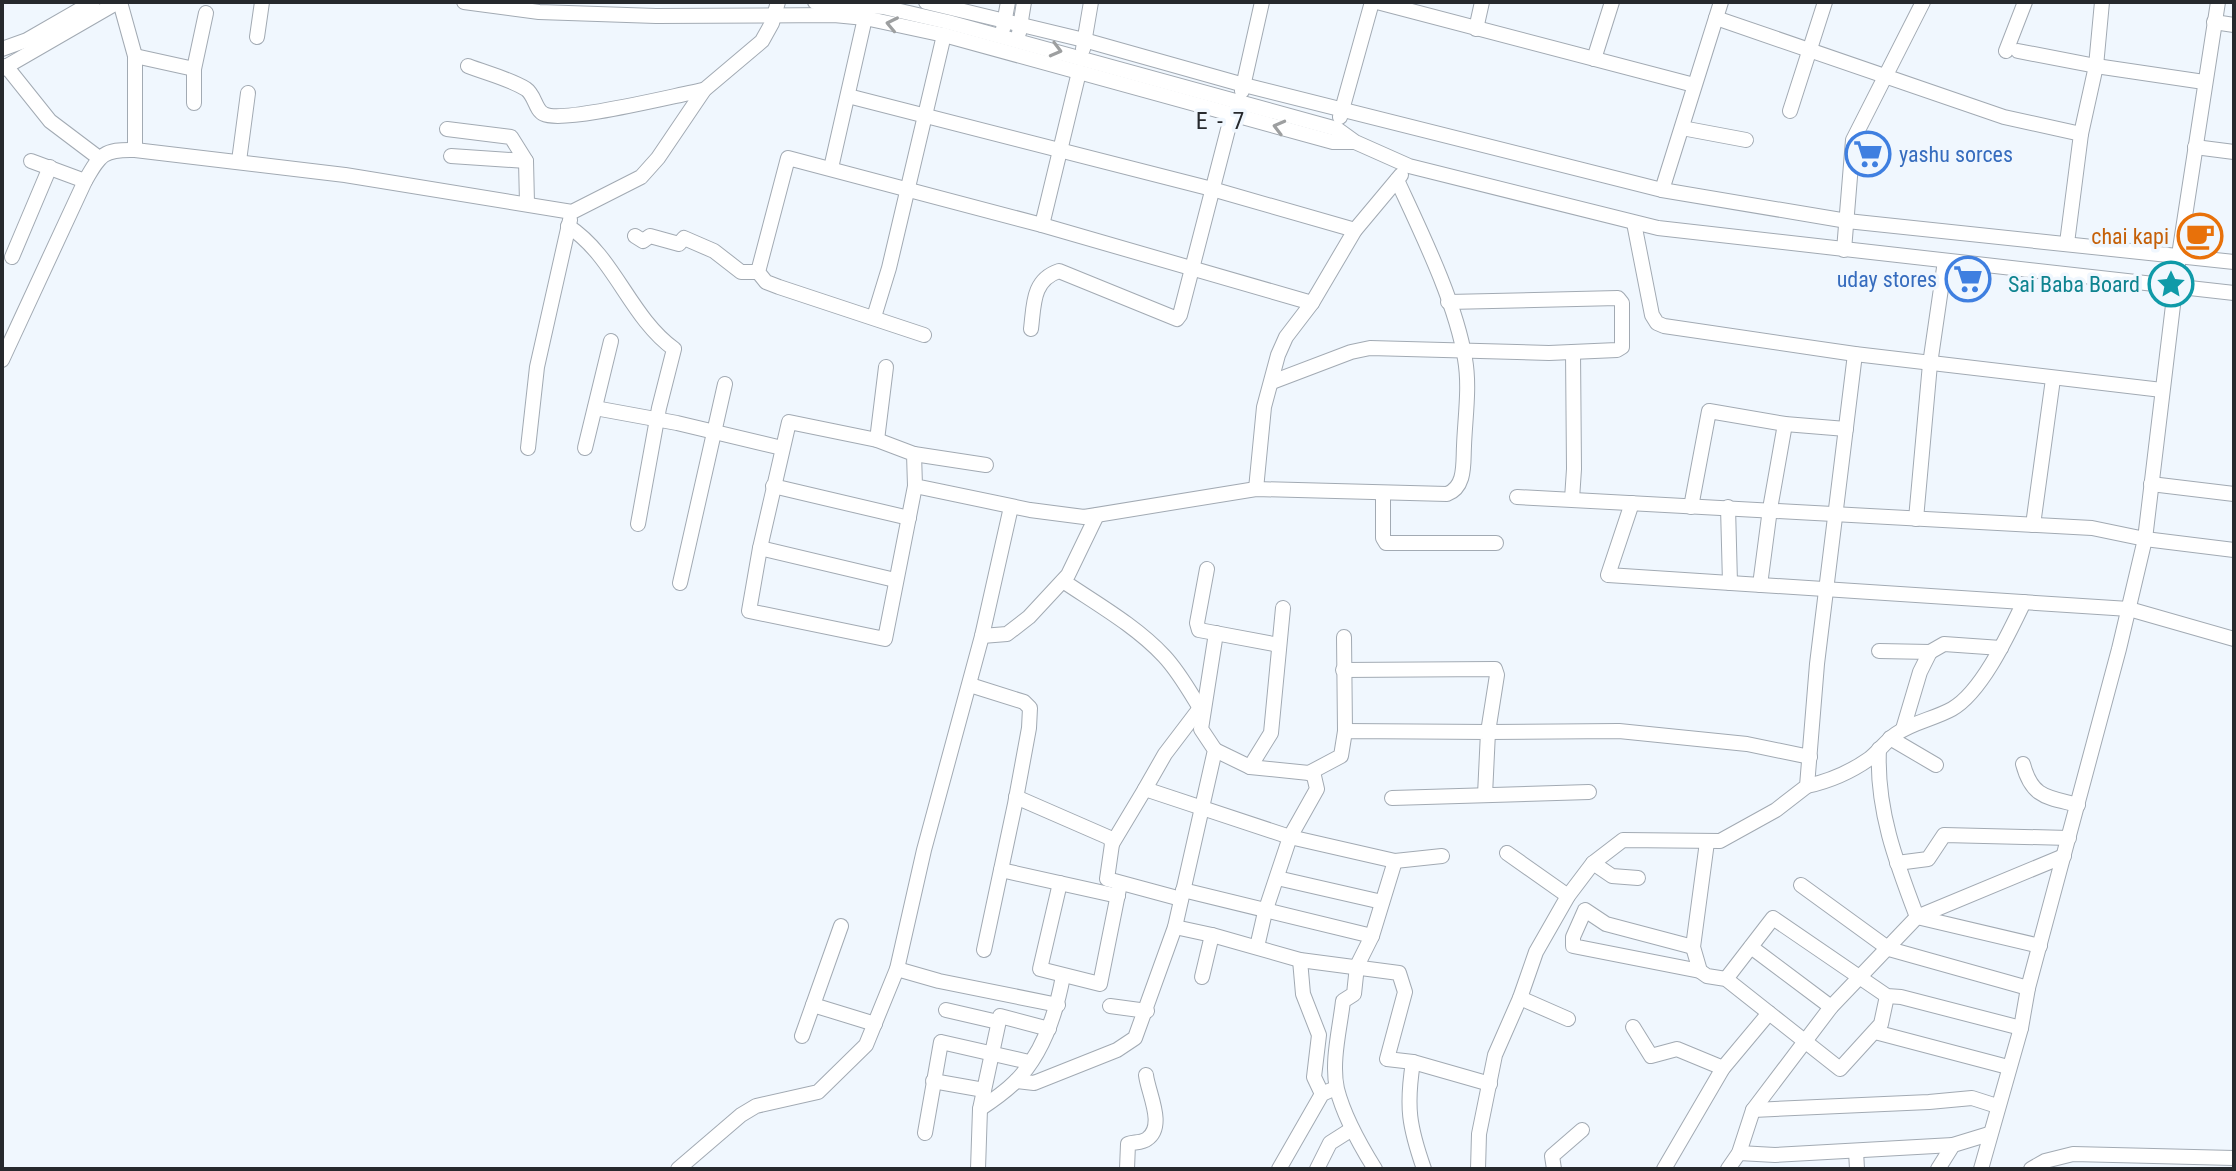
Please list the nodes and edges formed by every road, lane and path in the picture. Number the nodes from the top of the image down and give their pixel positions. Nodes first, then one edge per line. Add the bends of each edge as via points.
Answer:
1 (93, 2) edge
2 (119, 2) edge
3 (262, 2) edge
4 (464, 2) edge
5 (815, 2) edge
6 (926, 2) edge
7 (1008, 2) edge
8 (1024, 2) edge
9 (1091, 2) edge
10 (1262, 2) edge
11 (1374, 2) edge
12 (1482, 2) edge
13 (1612, 2) edge
14 (1721, 2) edge
15 (1825, 2) edge
16 (1923, 2) edge
17 (2025, 2) edge
18 (2102, 2) edge
19 (2218, 2) edge
20 (777, 8) edge
21 (677, 9) edge
22 (206, 13) dead end
23 (865, 18) junction
24 (1716, 18) junction
25 (2214, 22) junction
26 (2234, 25) edge
27 (1476, 29) junction
28 (944, 35) junction
29 (257, 37) dead end
30 (1010, 37) junction
31 (1084, 40) junction
32 (2, 49) edge
33 (1809, 50) junction
34 (135, 56) junction
35 (1594, 59) junction
36 (1081, 64) junction
37 (468, 66) dead end
38 (2096, 66) junction
39 (4, 68) edge
40 (194, 69) junction
41 (1885, 75) junction
42 (2204, 82) junction
43 (1244, 85) junction
44 (1694, 85) junction
45 (704, 90) junction
46 (248, 93) dead end
47 (848, 96) junction
48 (194, 103) dead end
49 (1235, 108) junction
50 (1343, 109) junction
51 (1790, 111) dead end
52 (926, 115) junction
53 (1682, 128) junction
54 (447, 129) dead end
55 (2081, 134) junction
56 (1335, 135) junction
57 (1746, 140) dead end
58 (2195, 147) junction
59 (135, 150) junction
60 (1060, 150) junction
61 (2234, 152) edge
62 (451, 156) dead end
63 (99, 158) junction
64 (31, 161) dead end
65 (239, 161) junction
66 (526, 161) junction
67 (1409, 166) junction
68 (50, 167) junction
69 (831, 168) junction
70 (1397, 180) junction
71 (85, 181) junction
72 (1212, 189) junction
73 (1662, 190) junction
74 (908, 191) junction
75 (527, 203) junction
76 (570, 219) junction
77 (1847, 221) junction
78 (1634, 223) junction
79 (1042, 225) junction
80 (1355, 230) junction
81 (635, 236) dead end
82 (2067, 243) junction
83 (1844, 250) junction
84 (2179, 255) junction
85 (12, 257) dead end
86 (1945, 261) junction
87 (2234, 262) edge
88 (1192, 268) junction
89 (758, 272) junction
90 (2175, 287) junction
91 (2234, 293) edge
92 (1448, 302) junction
93 (1312, 303) junction
94 (874, 317) junction
95 (1031, 329) dead end
96 (924, 335) dead end
97 (611, 341) dead end
98 (1463, 351) junction
99 (1573, 352) junction
100 (1855, 354) junction
101 (2, 360) edge
102 (1930, 364) junction
103 (886, 367) dead end
104 (2053, 379) junction
105 (1272, 382) junction
106 (725, 384) dead end
107 (2162, 390) junction
108 (595, 408) junction
109 (659, 421) junction
110 (1785, 424) junction
111 (1846, 429) junction
112 (714, 432) junction
113 (877, 440) junction
114 (528, 448) dead end
115 (585, 448) dead end
116 (782, 448) junction
117 (914, 454) junction
118 (986, 465) dead end
119 (2151, 484) junction
120 (773, 486) junction
121 (915, 486) junction
122 (1256, 489) junction
123 (1383, 493) junction
124 (2234, 494) edge
125 (1517, 497) dead end
126 (1572, 499) junction
127 (1632, 503) junction
128 (1011, 507) junction
129 (1691, 507) junction
130 (1728, 507) junction
131 (1770, 509) junction
132 (1097, 515) junction
133 (1837, 515) junction
134 (909, 518) junction
135 (1916, 519) junction
136 (638, 524) dead end
137 (2033, 525) junction
138 (2145, 539) junction
139 (1496, 543) dead end
140 (760, 548) junction
141 (2234, 550) edge
142 (1207, 569) dead end
143 (895, 580) junction
144 (1063, 581) junction
145 (680, 583) dead end
146 (1730, 583) junction
147 (1760, 585) junction
148 (1827, 590) junction
149 (2024, 602) junction
150 (1283, 608) dead end
151 (2129, 609) junction
152 (1216, 633) junction
153 (982, 636) junction
154 (1344, 637) dead end
155 (2234, 639) edge
156 (1279, 645) junction
157 (2001, 648) junction
158 (1879, 651) dead end
159 (1930, 652) junction
160 (1343, 670) junction
161 (970, 685) junction
162 (1202, 711) junction
163 (1345, 731) junction
164 (1488, 732) junction
165 (1897, 734) junction
166 (1879, 749) junction
167 (1215, 750) junction
168 (1810, 757) junction
169 (2023, 764) dead end
170 (1936, 765) dead end
171 (1250, 767) junction
172 (1309, 773) junction
173 (1807, 786) junction
174 (1145, 789) junction
175 (1589, 792) dead end
176 (1485, 795) junction
177 (1016, 797) junction
178 (1392, 798) dead end
179 (2078, 805) junction
180 (1202, 810) junction
181 (1290, 837) junction
182 (2069, 838) junction
183 (1707, 842) junction
184 (1112, 844) junction
185 (1507, 853) dead end
186 (1442, 856) dead end
187 (2064, 856) junction
188 (1395, 861) junction
189 (1593, 863) junction
190 (1897, 863) junction
191 (1001, 870) junction
192 (1277, 878) junction
193 (1638, 878) dead end
194 (1060, 883) junction
195 (1801, 885) dead end
196 (1119, 890) junction
197 (1182, 894) junction
198 (1567, 897) junction
199 (1382, 902) junction
200 (1585, 910) junction
201 (1265, 912) junction
202 (1917, 917) junction
203 (841, 926) dead end
204 (1175, 927) junction
205 (1212, 935) junction
206 (1372, 936) junction
207 (2040, 946) junction
208 (1257, 947) junction
209 (1693, 947) junction
210 (1751, 947) junction
211 (1889, 949) junction
212 (984, 950) dead end
213 (1300, 960) junction
214 (1357, 966) junction
215 (897, 969) junction
216 (1700, 971) junction
217 (1063, 976) junction
218 (1202, 977) dead end
219 (1858, 978) junction
220 (1726, 979) junction
221 (2028, 988) junction
222 (1887, 996) junction
223 (1520, 998) junction
224 (813, 1005) junction
225 (1058, 1005) junction
226 (1110, 1006) dead end
227 (1831, 1007) junction
228 (946, 1010) dead end
229 (1147, 1011) junction
230 (1769, 1013) junction
231 (1568, 1019) dead end
232 (998, 1022) junction
233 (875, 1024) junction
234 (1633, 1027) dead end
235 (2021, 1028) junction
236 (1049, 1029) junction
237 (1875, 1032) junction
238 (802, 1036) dead end
239 (1805, 1041) junction
240 (992, 1052) junction
241 (1029, 1062) junction
242 (1413, 1062) junction
243 (2008, 1067) junction
244 (1723, 1068) junction
245 (1146, 1075) dead end
246 (933, 1081) junction
247 (1016, 1081) junction
248 (1490, 1084) junction
249 (1337, 1087) junction
250 (984, 1090) junction
251 (1322, 1094) junction
252 (1997, 1106) junction
253 (980, 1109) junction
254 (1753, 1110) junction
255 (1352, 1129) junction
256 (1582, 1130) dead end
257 (925, 1133) dead end
258 (1989, 1134) junction
259 (1953, 1145) junction
260 (1856, 1151) junction
261 (1739, 1153) junction
262 (1815, 1153) junction
263 (2234, 1158) edge
264 (1775, 1162) edge
265 (1371, 1167) edge
266 (678, 1169) edge
267 (978, 1169) edge
268 (1127, 1169) edge
269 (1279, 1169) edge
270 (1317, 1169) edge
271 (1424, 1169) edge
272 (1478, 1169) edge
273 (1554, 1169) edge
274 (1664, 1169) edge
275 (1728, 1169) edge
276 (1815, 1169) edge
277 (1857, 1169) edge
278 (1938, 1169) edge
279 (1981, 1169) edge
280 (2031, 1169) edge

1 - 32 street
2 - 34 street
2 - 39 street
3 - 29 street
4 - 21 street via 539,12
5 - 30 street via 883,7
6 - 30 street
7 - 30 street
8 - 30 street
9 - 31 street
10 - 43 street
11 - 27 street
11 - 50 street
12 - 27 street
13 - 35 street
14 - 24 street
15 - 33 street
16 - 41 street
17 - 38 street via 2012,51
18 - 38 street
19 - 25 street
20 - 21 street
20 - 23 street
20 - 45 street via 762,41
22 - 40 street
28 -> 23 street
23 - 47 street
24 - 33 street
24 - 44 street
25 - 26 street
25 - 42 street
27 - 35 street
28 - 30 street
28 - 52 street
30 - 31 street
30 - 36 street
31 - 36 street
31 - 43 street
33 - 41 street
33 - 51 street
34 - 40 street
34 - 59 street
35 - 44 street
36 - 49 street
36 - 60 street
37 - 45 street via 527,90 547,115 582,114
38 - 42 street
38 - 55 street
39 - 63 street via 50,121
40 - 48 street
41 - 55 street via 2004,117
41 - 77 street via 1853,140
42 - 58 street
43 - 49 street
43 - 50 street
44 - 53 street
45 - 76 street via 641,177
46 - 65 street
47 - 52 street
47 - 69 street
49 - 56 street
49 - 72 street
50 - 56 street
50 - 73 street
52 - 60 street
52 - 74 street
53 - 57 street
53 - 73 street
54 - 66 street via 511,137
55 - 82 street
56 - 67 street
58 - 61 street
58 - 84 street
59 - 63 street via 112,151
59 - 65 street
60 - 72 street
60 - 79 street
62 - 66 street
63 - 71 street
64 - 68 street
65 - 75 street
66 - 75 street
67 - 70 street
67 - 78 street
68 - 71 street
68 - 85 street
69 - 74 street
69 - 89 street via 788,158
70 - 80 street
70 - 92 street
71 - 101 street
72 - 80 street
72 - 88 street
73 - 77 street
74 - 79 street
74 - 94 street
75 - 76 street
76 - 109 street via 609,265 639,313 674,349
76 - 114 street via 537,367
77 - 82 street
77 - 83 street
78 - 83 street
78 - 100 street via 1657,323
79 - 88 street
80 - 93 street
81 - 89 street via 679,244 684,238 714,251 741,272
82 - 84 street
83 - 86 street
84 - 87 street
84 - 90 street
86 - 90 street
86 - 102 street
88 - 93 street
88 - 95 street via 1177,319 1059,271 1048,275 1036,291
89 - 94 street via 766,282
90 - 91 street
90 - 107 street
92 - 98 street
92 - 99 street via 1620,300 1620,350
93 - 105 street via 1286,337
94 - 96 street
97 - 108 street
98 - 99 street
98 - 105 street via 1370,348
98 - 123 street via 1467,398 1460,485 1447,494
99 - 126 street
100 - 102 street
100 - 111 street
102 - 104 street
102 - 135 street
103 - 113 street
104 - 107 street
104 - 137 street
105 - 122 street via 1264,407
106 - 112 street
107 - 119 street
108 - 109 street
108 - 115 street
109 - 112 street
109 - 136 street
110 - 111 street
110 - 129 street via 1709,411
110 - 131 street
111 - 133 street
112 - 116 street
112 - 145 street
113 - 116 street via 789,422
113 - 117 street
116 - 120 street
117 - 118 street
117 - 121 street
119 - 124 street
119 - 138 street
120 - 134 street
120 - 140 street
121 - 128 street
121 - 134 street
122 - 123 street
122 - 132 street
123 - 139 street via 1386,543
125 - 126 street
126 - 127 street
127 - 129 street
127 - 146 street via 1608,575
128 - 132 street via 1075,517
128 - 153 street
129 - 130 street
130 - 131 street
130 - 146 street
131 - 133 street
131 - 147 street
132 - 144 street
133 - 135 street
133 - 148 street
134 - 143 street
135 - 137 street
137 - 138 street via 2092,528
138 - 141 street
138 - 151 street
140 - 143 street
140 - 143 street via 749,611 885,639
142 - 152 street via 1197,627
144 - 153 street via 1007,634
144 - 162 street via 1163,654
146 - 147 street
147 - 148 street
148 - 149 street
148 - 168 street
149 - 151 street
149 - 157 street
150 - 156 street
151 - 155 street
151 - 179 street
152 - 156 street
152 - 162 street
153 - 161 street
154 - 160 street
156 - 171 street via 1271,733
157 - 159 street via 1944,644
157 - 165 street via 1963,700
158 - 159 street
159 - 165 street
160 - 163 street
160 - 164 street via 1495,669
161 - 177 street via 1030,708
161 - 215 street
162 - 167 street via 1201,729
162 - 174 street via 1165,754
163 - 164 street
163 - 172 street via 1341,756
164 - 168 street via 1619,731 1747,744
164 - 176 street
165 - 166 street
165 - 170 street
166 - 173 street via 1833,781
166 - 190 street via 1880,802
167 - 171 street
167 - 180 street
168 - 173 street
169 - 179 street via 2037,793
171 - 172 street
172 - 181 street via 1317,789
173 - 183 street via 1776,810 1720,841
174 - 180 street
174 - 184 street
175 - 176 street
176 - 178 street
177 - 184 street via 1110,838
177 - 191 street
179 - 182 street
180 - 181 street
180 - 197 street
181 - 188 street
181 - 192 street
182 - 187 street
182 - 190 street via 1944,835 1928,859
183 - 189 street via 1623,840
183 - 209 street
184 - 196 street via 1107,879
185 - 198 street
186 - 188 street
187 - 202 street
187 - 207 street
188 - 199 street
189 - 193 street via 1612,876
189 - 198 street
190 - 202 street
191 - 194 street
191 - 212 street
192 - 199 street
192 - 201 street
194 - 196 street
194 - 217 street via 1040,969
195 - 211 street
196 - 197 street
196 - 217 street via 1100,984
197 - 201 street
197 - 204 street
198 - 200 street
198 - 223 street via 1536,952
199 - 206 street
200 - 209 street via 1606,924
200 - 216 street via 1573,946
201 - 206 street
201 - 208 street
202 - 207 street
202 - 211 street
203 - 224 street
204 - 205 street
204 - 229 street
205 - 208 street
205 - 218 street
206 - 214 street
207 - 221 street
208 - 213 street
209 - 216 street
210 - 219 street via 1773,918
210 - 220 street
210 - 227 street
211 - 219 street
211 - 221 street
213 - 214 street
213 - 251 street via 1303,994 1319,1035 1314,1077
214 - 242 street via 1399,973 1405,992 1387,1059
214 - 249 street via 1354,994 1343,1001
215 - 225 street
215 - 233 street
216 - 220 street
217 - 225 street
219 - 222 street
219 - 227 street
220 - 230 street
221 - 235 street
222 - 235 street
222 - 237 street
223 - 231 street
223 - 248 street via 1495,1055
224 - 233 street
224 - 238 street
225 - 236 street
226 - 229 street
227 - 239 street
228 - 232 street
229 - 247 street via 1135,1038 1117,1050 1034,1083
230 - 239 street
230 - 244 street
232 - 236 street via 1000,1016
232 - 240 street
233 - 266 street via 866,1045 818,1092 756,1106
234 - 244 street via 1651,1056 1677,1049
235 - 243 street
236 - 241 street
237 - 239 street via 1840,1069
237 - 243 street
239 - 254 street
240 - 241 street
240 - 246 street via 941,1042
240 - 250 street
241 - 247 street
242 - 248 street
242 - 271 street via 1407,1098 1411,1134
243 - 252 street
244 - 274 street
245 - 268 street via 1154,1127 1144,1141 1128,1144
246 - 250 street
246 - 257 street
247 - 253 street
248 - 272 street
249 - 251 street
249 - 255 street
250 - 253 street
251 - 269 street
252 - 254 street via 1972,1098
252 - 258 street
253 - 267 street
254 - 261 street
255 - 265 street
255 - 270 street via 1330,1143
256 - 273 street via 1552,1156
258 - 259 street
258 - 279 street
259 - 260 street
259 - 278 street
260 - 262 street
260 - 277 street
261 - 264 street
261 - 275 street
262 - 264 street
262 - 276 street
263 - 280 street via 2073,1154

